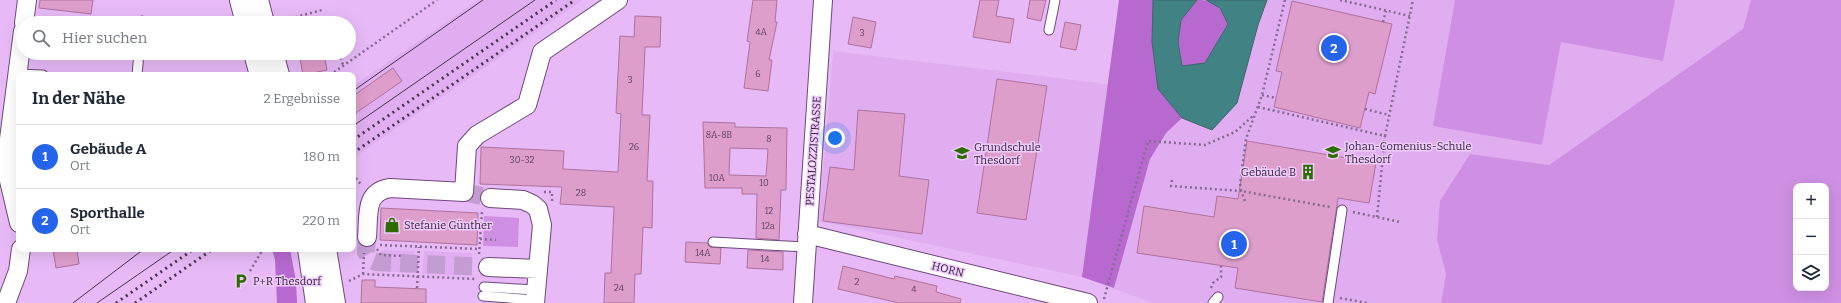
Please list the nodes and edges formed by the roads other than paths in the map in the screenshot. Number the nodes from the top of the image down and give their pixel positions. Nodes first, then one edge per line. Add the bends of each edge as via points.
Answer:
1 (27, 0) edge
2 (241, 0) edge
3 (256, 0) edge
4 (618, 0) edge
5 (823, 0) edge
6 (1055, 0) edge
7 (25, 16) edge
8 (245, 16) edge
9 (268, 16) edge
10 (1049, 30) dead end
11 (19, 60) edge
12 (139, 60) edge
13 (257, 60) edge
14 (274, 60) edge
15 (17, 72) edge
16 (138, 72) edge
17 (260, 72) edge
18 (277, 72) edge
19 (16, 81) edge
20 (3, 172) edge
21 (486, 201) tunnel mouth
22 (1342, 210) road end
23 (16, 213) edge
24 (807, 241) junction
25 (713, 242) dead end
26 (369, 245) tunnel mouth
27 (21, 252) edge
28 (309, 252) edge
29 (326, 252) edge
30 (482, 265) tunnel mouth
31 (538, 269) junction
32 (484, 292) dead end
33 (535, 298) edge
34 (1329, 300) edge
35 (6, 303) edge
36 (317, 303) edge
37 (334, 303) edge
38 (803, 303) edge
39 (1088, 303) edge

1 - 7 street
2 - 8 street
3 - 9 street
4 - 26 street via 542,52 527,105 477,135 467,146 464,192 390,188 374,194 371,200
5 - 24 street, PESTALOZZISTRASSE
6 - 10 lane
11 - 15 street
12 - 16 lane
13 - 17 street
14 - 18 street
19 - 20 street
20 - 23 street
21 - 31 street via 524,200 538,209 542,225
22 - 34 lane
24 - 25 lane
24 - 38 street, PESTALOZZISTRASSE
24 - 39 street, HORN
27 - 35 street via 18,271
28 - 36 street
29 - 37 street
30 - 31 street
31 - 33 street
32 - 33 lane

